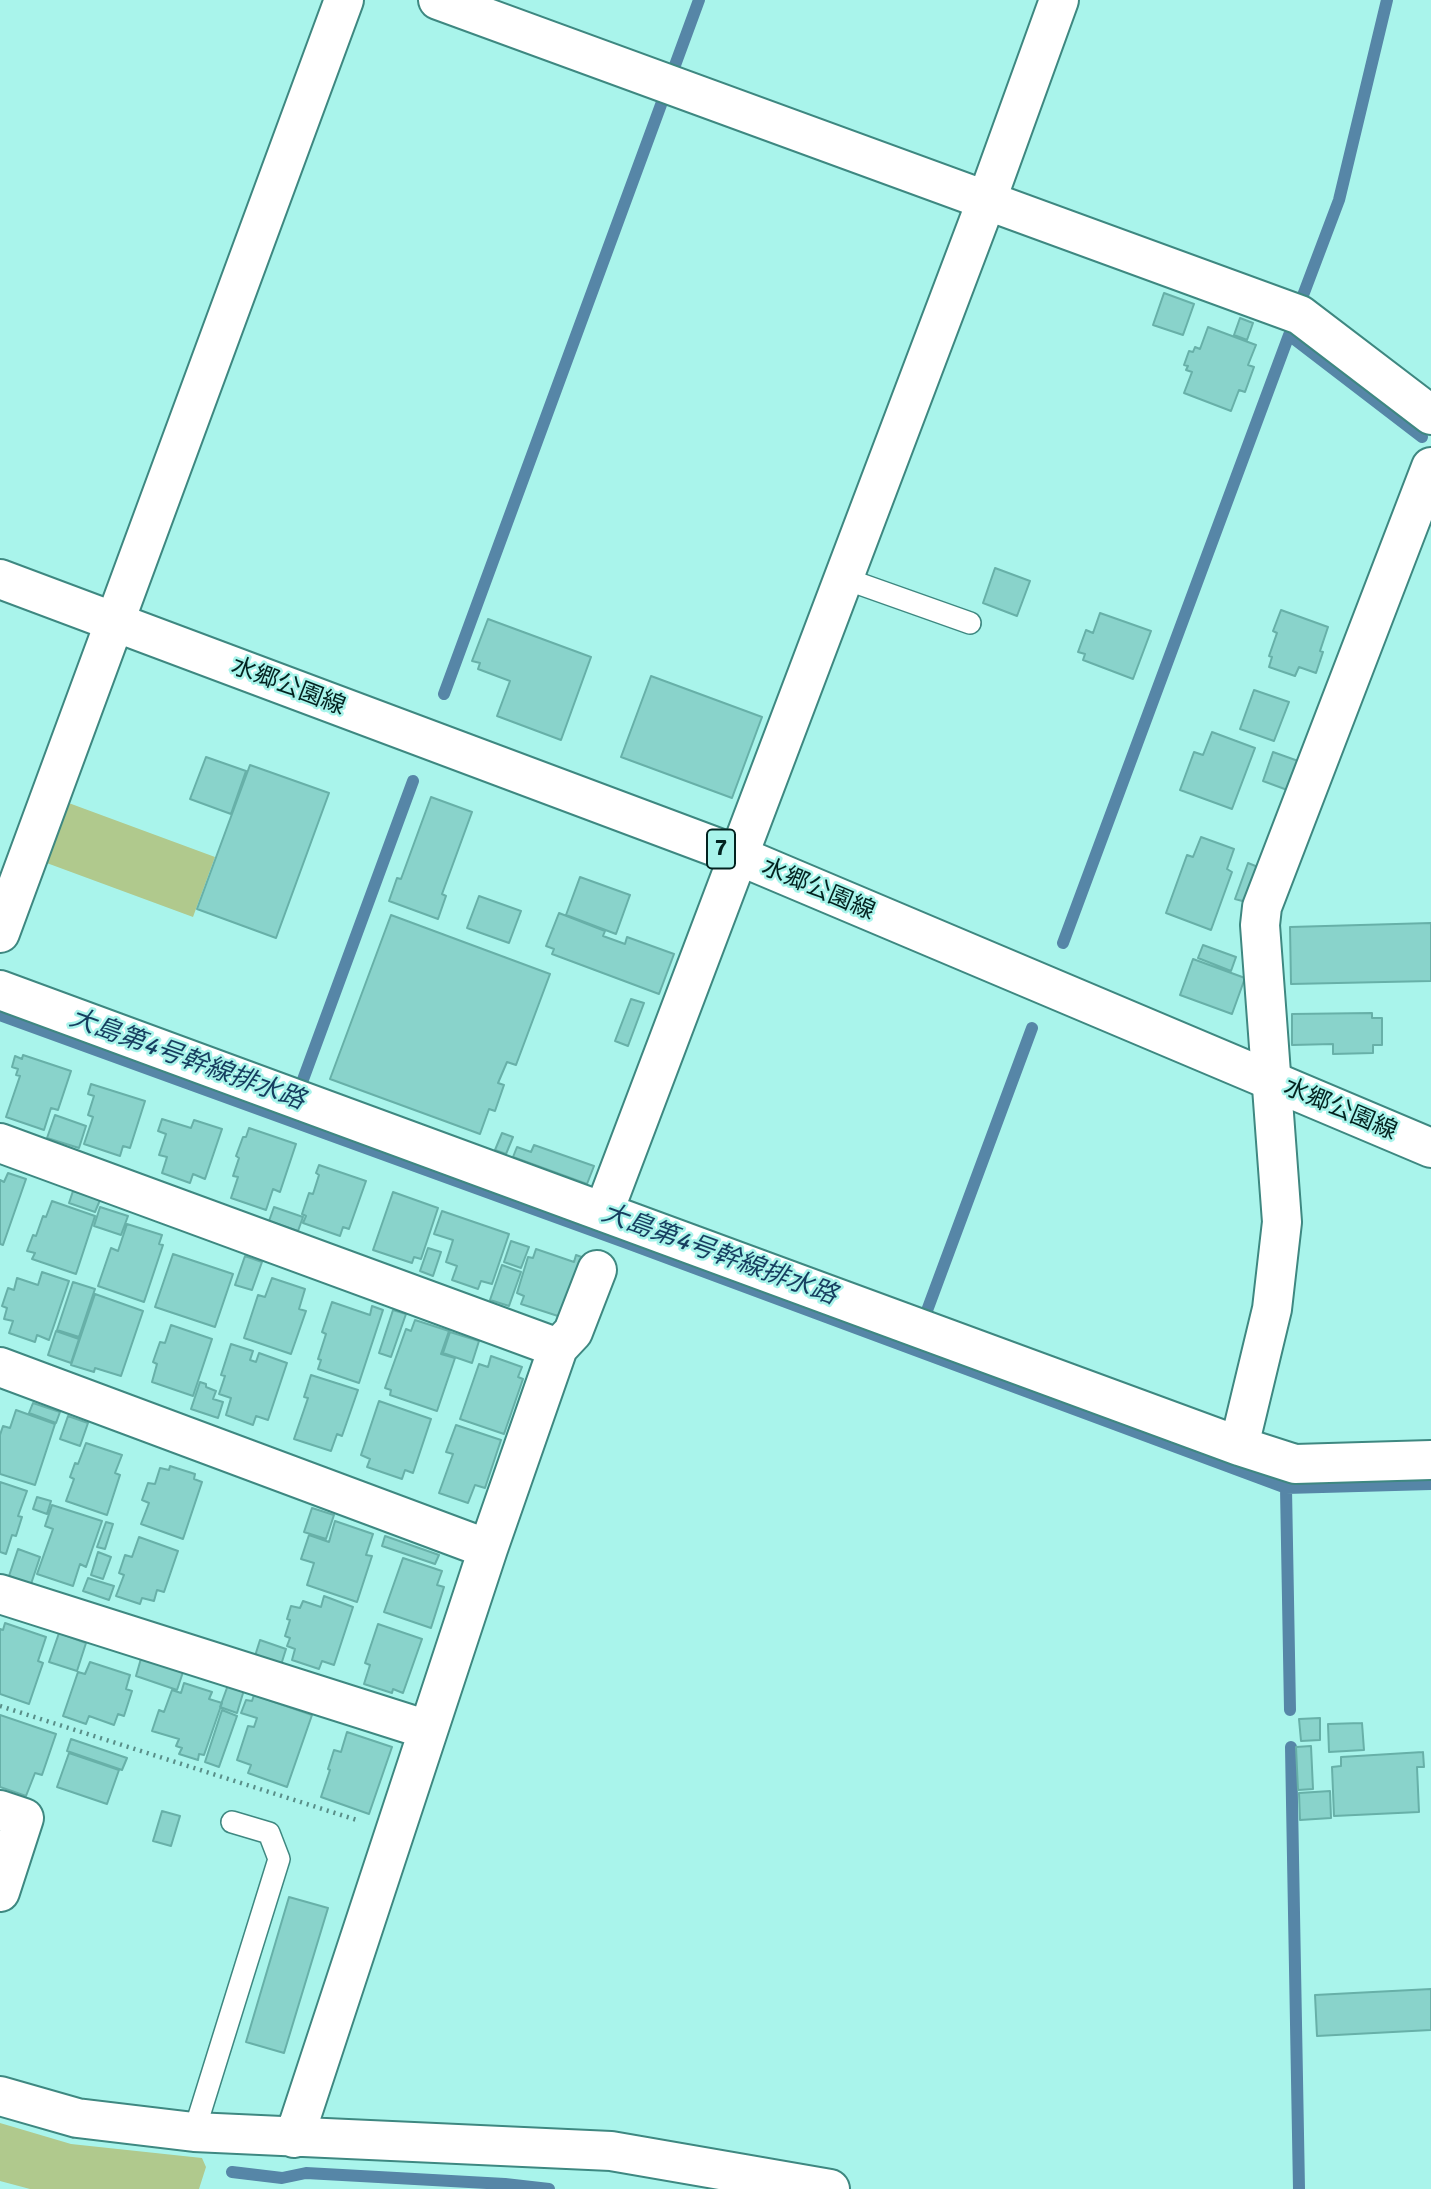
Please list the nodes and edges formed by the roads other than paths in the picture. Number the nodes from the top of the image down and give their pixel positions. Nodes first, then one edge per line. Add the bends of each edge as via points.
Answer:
1 (344, 0) edge
2 (439, 0) edge
3 (1059, 0) edge
4 (986, 202) junction
5 (1431, 415) edge
6 (1431, 467) edge
7 (843, 578) junction
8 (0, 579) edge
9 (115, 622) junction
10 (970, 623) dead end
11 (737, 855) junction
12 (0, 933) edge
13 (0, 990) edge
14 (1271, 1081) junction
15 (0, 1143) edge
16 (1431, 1148) edge
17 (604, 1211) junction
18 (597, 1270) dead end
19 (558, 1348) junction
20 (0, 1367) edge
21 (1240, 1446) junction
22 (1431, 1460) edge
23 (488, 1549) junction
24 (0, 1594) edge
25 (428, 1730) junction
26 (0, 1810) edge
27 (232, 1822) dead end
28 (0, 1892) edge
29 (0, 2096) edge
30 (194, 2132) junction
31 (294, 2138) junction
32 (830, 2189) edge

1 - 9 street
2 - 4 street
3 - 4 street
4 - 5 street via 1300,315
4 - 7 street
6 - 14 street via 1262,907
7 - 10 lane
7 - 11 street
8 - 9 street, 水郷公園線 / 7
9 - 11 street, 水郷公園線 / 7
9 - 12 street
11 - 14 street, 水郷公園線 / 7
11 - 17 street
13 - 17 street
14 - 16 street, 水郷公園線 / 7
14 - 21 street via 1282,1222 1272,1308
15 - 19 street
17 - 21 street
18 - 19 street via 573,1332
19 - 23 street
20 - 23 street
21 - 22 street via 1295,1464
23 - 25 street
24 - 25 street
25 - 31 street
26 - 28 street via 24,1818
27 - 30 lane via 269,1833 279,1859
29 - 30 street via 77,2118
30 - 31 street
31 - 32 street via 611,2151

